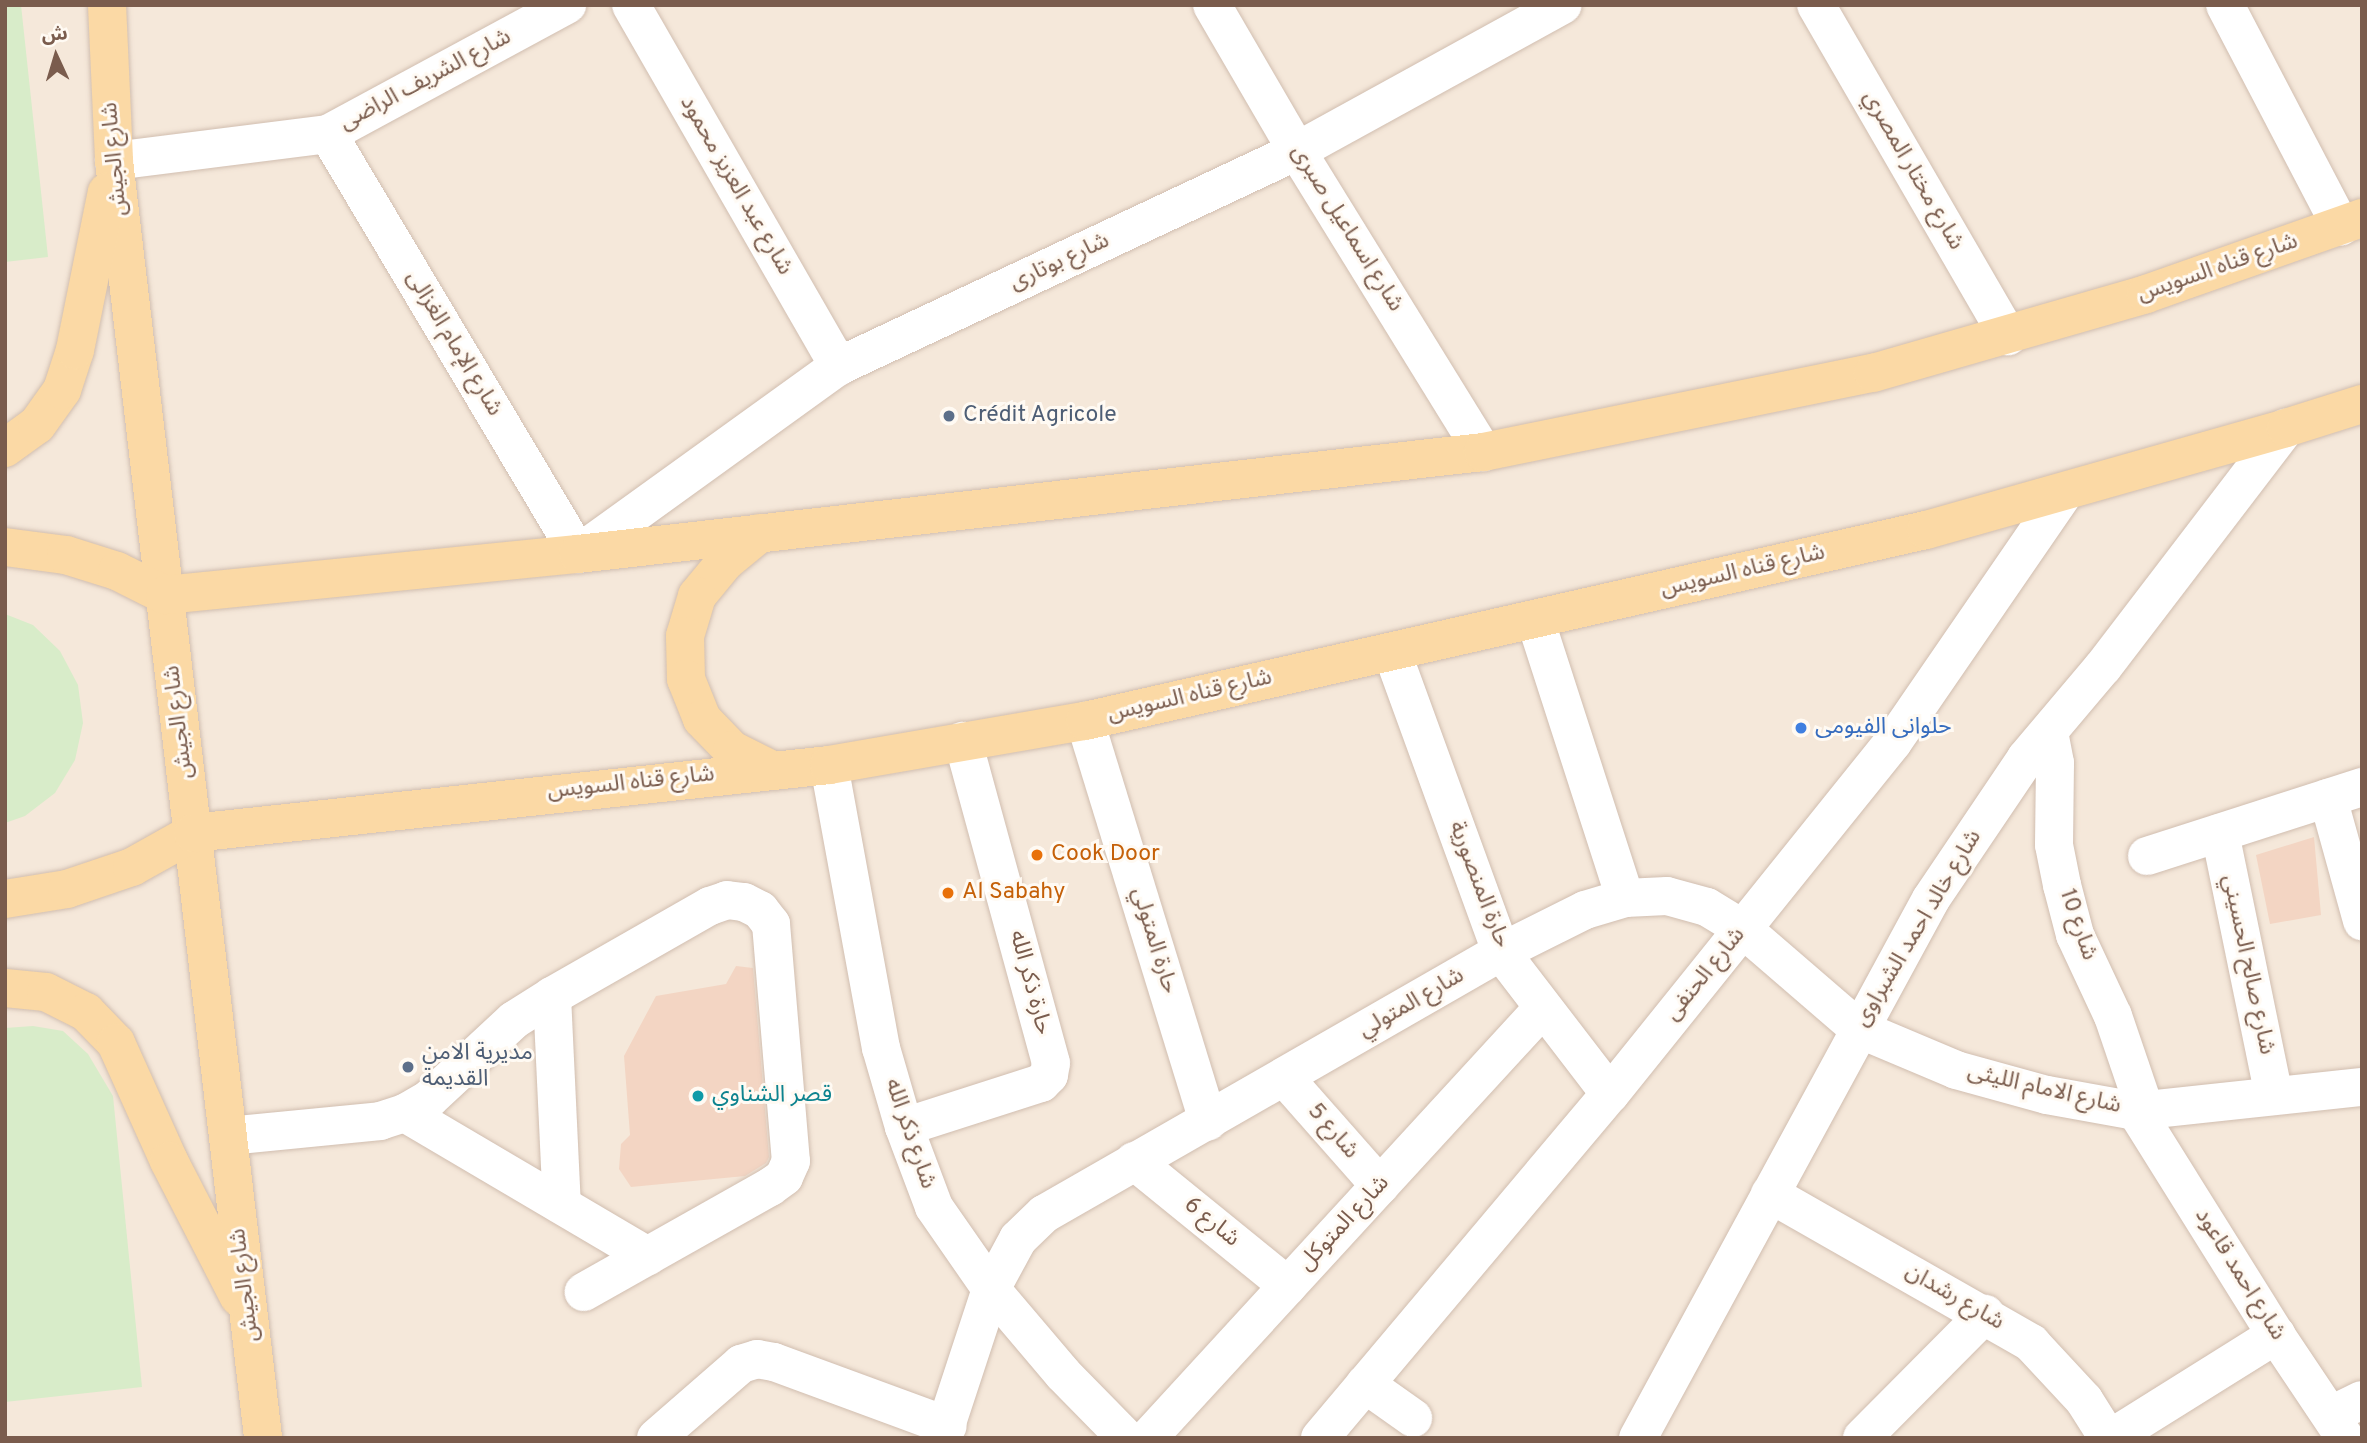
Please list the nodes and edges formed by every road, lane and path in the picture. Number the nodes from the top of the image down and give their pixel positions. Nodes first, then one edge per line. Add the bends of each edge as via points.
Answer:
1 (107, 5) edge
2 (567, 5) edge
3 (631, 5) edge
4 (1212, 5) edge
5 (1563, 5) edge
6 (1816, 5) edge
7 (2225, 5) edge
8 (328, 134) junction
9 (1297, 151) junction
10 (114, 161) junction
11 (2351, 222) edge
12 (2008, 336) junction
13 (839, 366) junction
14 (2362, 404) edge
15 (2286, 428) junction
16 (5, 448) edge
17 (1483, 452) junction
18 (2065, 492) junction
19 (760, 533) junction
20 (5, 547) edge
21 (578, 554) junction
22 (165, 596) junction
23 (1535, 619) junction
24 (1392, 652) junction
25 (1085, 720) junction
26 (2049, 732) junction
27 (963, 741) junction
28 (829, 765) junction
29 (770, 769) junction
30 (2345, 792) edge
31 (193, 833) junction
32 (2220, 833) junction
33 (2147, 856) dead end
34 (1625, 898) junction
35 (5, 899) edge
36 (2362, 921) edge
37 (1743, 929) junction
38 (1502, 952) junction
39 (5, 988) edge
40 (552, 996) junction
41 (1542, 1009) junction
42 (1859, 1029) junction
43 (1284, 1077) junction
44 (2360, 1092) edge
45 (1609, 1094) junction
46 (2274, 1096) junction
47 (2140, 1110) junction
48 (405, 1113) junction
49 (1209, 1122) junction
50 (904, 1127) junction
51 (229, 1136) junction
52 (1134, 1161) junction
53 (1380, 1186) junction
54 (1770, 1194) junction
55 (562, 1205) junction
56 (648, 1256) junction
57 (1288, 1286) junction
58 (991, 1289) junction
59 (584, 1292) dead end
60 (1985, 1314) junction
61 (250, 1318) junction
62 (2276, 1335) junction
63 (1365, 1384) junction
64 (1413, 1418) dead end
65 (2346, 1418) edge
66 (945, 1432) edge
67 (263, 1438) edge
68 (656, 1438) edge
69 (1126, 1438) edge
70 (1148, 1438) edge
71 (1320, 1438) edge
72 (1639, 1438) edge
73 (1862, 1438) edge
74 (2109, 1438) edge

1 - 10 main road, شارع الجيش
2 - 8 street, شارع الشريف الراضى
3 - 13 street, شارع عبد العزيز محمود
4 - 9 street, شارع اسماعيل صبرى
5 - 9 street, شارع بوتارى
6 - 12 street, شارع مختار المصري
7 - 11 street
8 - 10 street, شارع الشريف الراضى
8 - 21 street, شارع الإمام الغزالى
9 - 13 street, شارع بوتارى
9 - 17 street, شارع اسماعيل صبرى
10 - 16 main road via 75,350 62,390 37,425
10 - 22 main road, شارع الجيش
11 - 12 main road, شارع قناه السويس via 2146,294
12 - 17 main road, شارع قناه السويس via 1873,373
13 - 21 street, شارع بوتارى
14 - 15 main road, شارع قناه السويس
15 - 18 main road, شارع قناه السويس
15 - 26 street, شارع خالد احمد الشبراوى
17 - 19 main road, شارع قناه السويس
18 - 23 main road, شارع قناه السويس via 1926,530
18 - 37 street, شارع الحنفى via 1893,742
19 - 21 main road, شارع قناه السويس
19 - 29 main road via 725,562 697,596 685,636 686,679 702,719 732,750
20 - 22 main road via 66,555 117,571
21 - 22 main road, شارع قناه السويس
22 - 31 main road, شارع الجيش
23 - 24 main road, شارع قناه السويس
23 - 34 street
24 - 25 main road, شارع قناه السويس
24 - 38 street, حارة المنصورية
25 - 27 main road, شارع قناه السويس
25 - 49 street, حارة المتولي
26 - 42 street, شارع خالد احمد الشبراوى via 2026,758 1931,899
26 - 47 street, شارع 10 via 2055,762 2054,845 2062,885 2076,935 2113,1016
27 - 28 main road, شارع قناه السويس
27 - 50 street, حارة ذكر الله via 1051,1063 1041,1083
28 - 29 main road, شارع قناه السويس
28 - 50 street, شارع ذكر الله via 881,1048
29 - 31 main road, شارع قناه السويس
30 - 32 street
30 - 36 street
31 - 35 main road, شارع قناه السويس via 132,867 66,889
31 - 51 main road, شارع الجيش
32 - 33 street
32 - 46 street, شارع صالح الحسيني
34 - 37 street, شارع المتولي via 1667,896 1707,907
34 - 38 street, شارع المتولي via 1585,910
37 - 42 street, شارع المتولي
37 - 45 street, شارع الحنفى
38 - 41 street, حارة المنصورية
38 - 43 street, شارع المتولي
39 - 61 main road via 46,992 86,1012 116,1043 169,1161
40 - 48 street via 514,1020 429,1099
40 - 55 street
40 - 56 street via 727,900 760,910 771,924 791,1161 784,1177 770,1187
41 - 45 street, حارة المنصورية
41 - 53 street, شارع المتوكل
42 - 47 street, شارع الامام الليثى via 1956,1070 2047,1095
42 - 54 street, شارع خالد احمد الشبراوى
43 - 49 street, شارع المتولي
43 - 53 street, شارع 5
44 - 46 street, شارع الامام الليثى
45 - 63 street, شارع الحنفى
46 - 47 street, شارع الامام الليثى
47 - 62 street, شارع احمد قاعود
48 - 51 street via 380,1121
48 - 55 street
49 - 52 street, شارع المتولي
50 - 58 street, شارع ذكر الله via 933,1207
51 - 61 main road, شارع الجيش
52 - 57 street, شارع 6
52 - 58 street, شارع المتولي via 1044,1214 1018,1239
53 - 57 street, شارع المتوكل
54 - 60 street, شارع رشدان
54 - 72 street, شارع خالد احمد الشبراوى
55 - 56 street
56 - 59 street
57 - 70 street, شارع المتوكل
58 - 66 street, شارع المتولي
58 - 69 street, شارع ذكر الله via 1063,1374
60 - 73 street
60 - 74 street, شارع رشدان via 2031,1343 2060,1372
61 - 67 main road, شارع الجيش
62 - 65 street, شارع احمد قاعود
62 - 74 street
63 - 64 street
63 - 71 street, شارع الحنفى
66 - 68 street via 757,1359 741,1364

